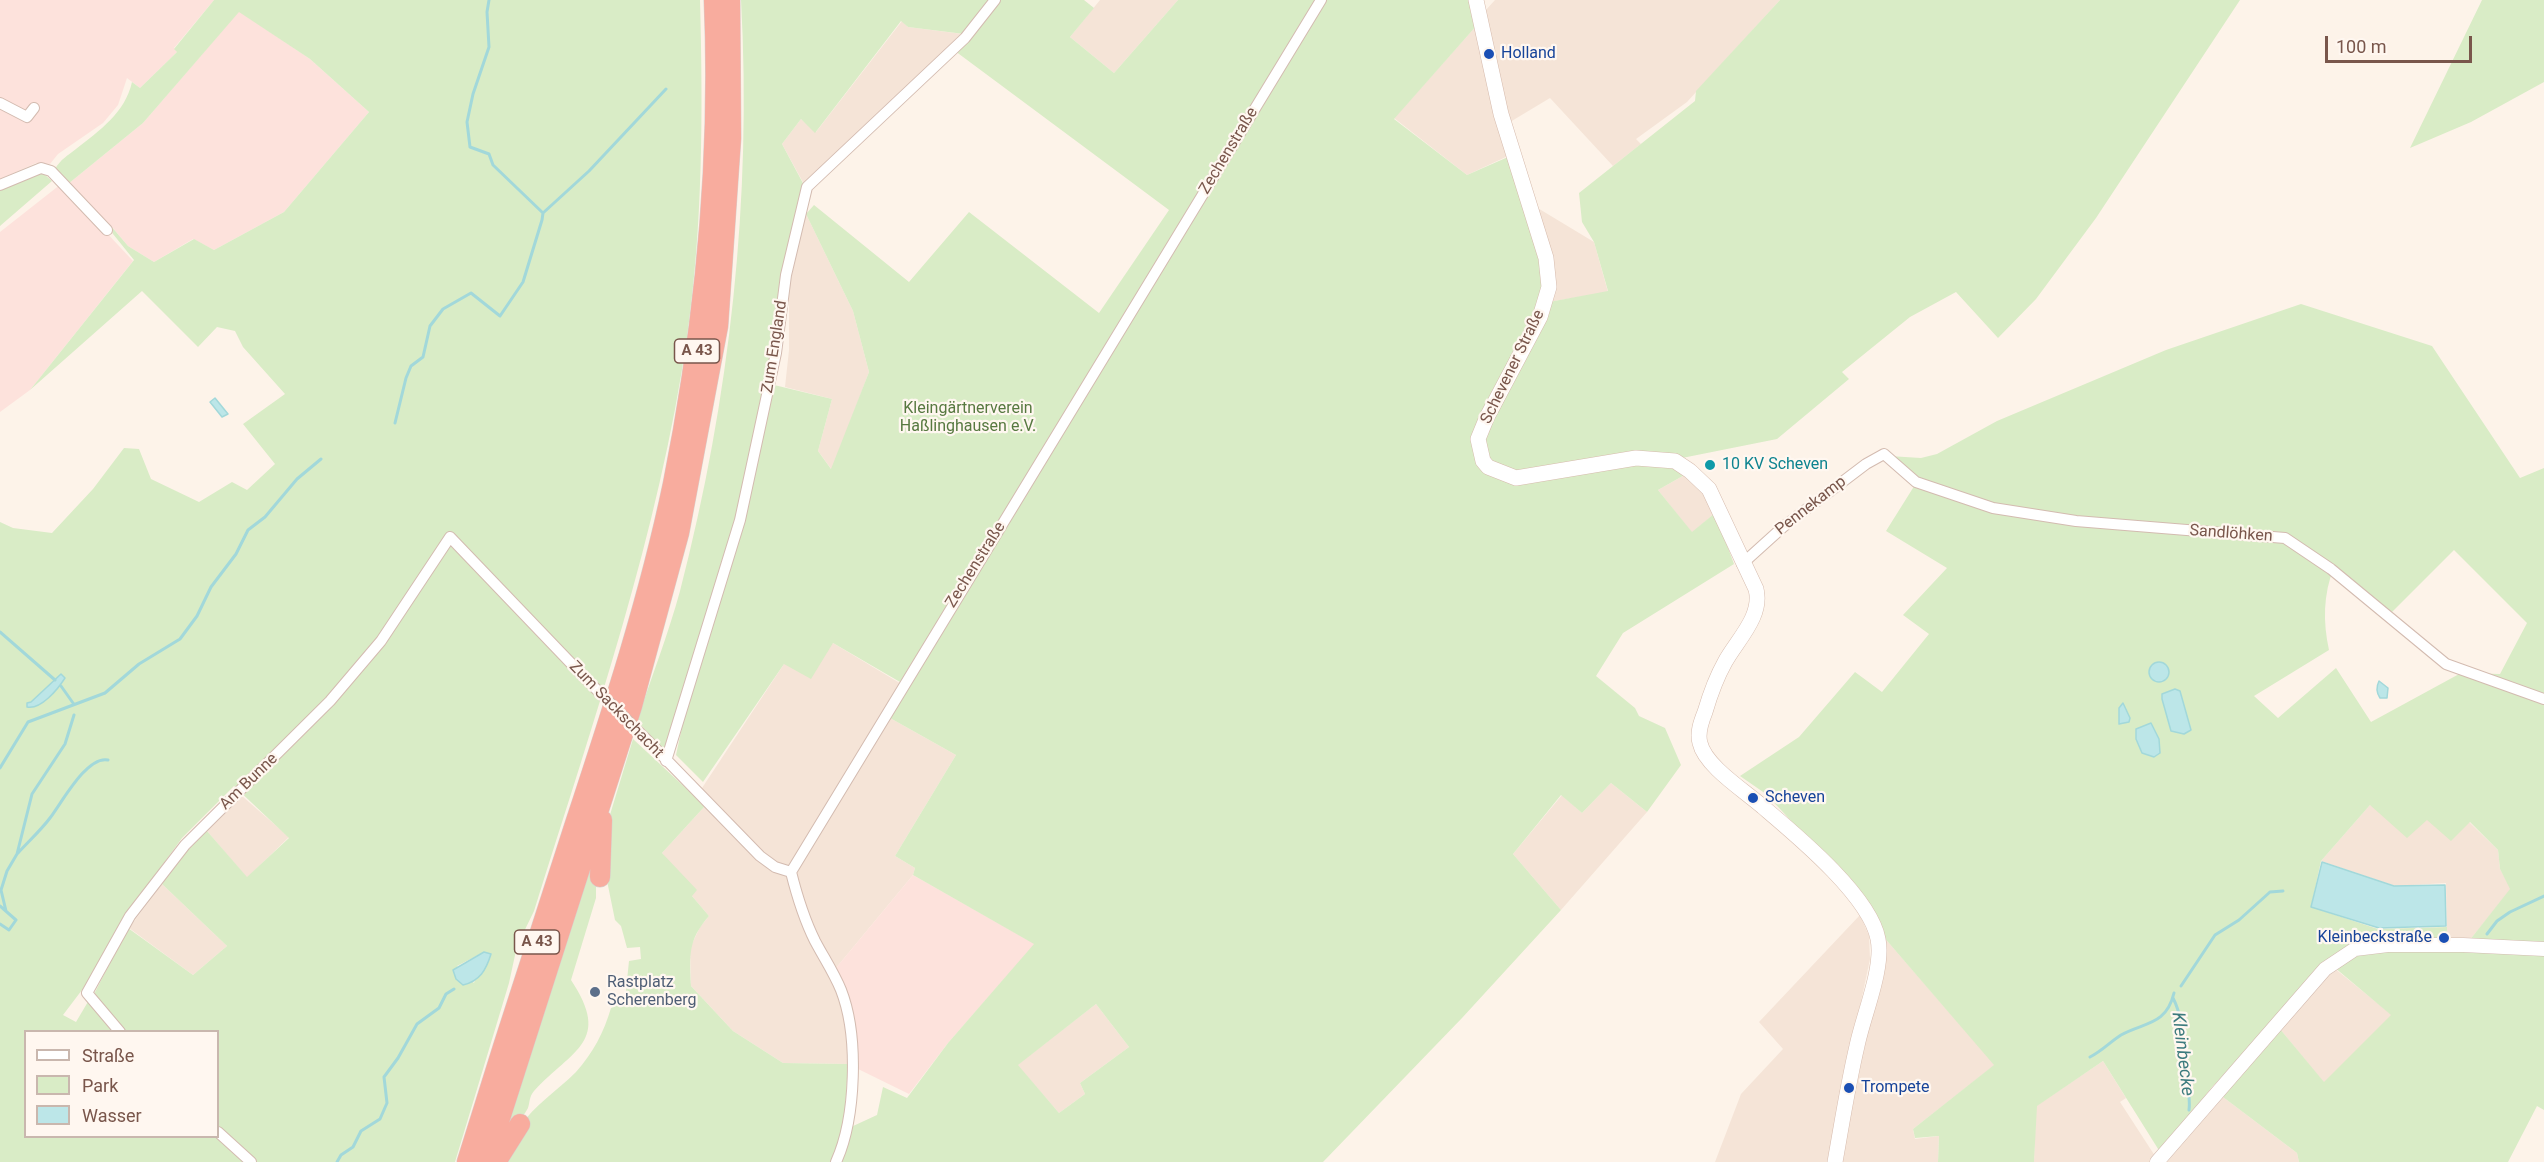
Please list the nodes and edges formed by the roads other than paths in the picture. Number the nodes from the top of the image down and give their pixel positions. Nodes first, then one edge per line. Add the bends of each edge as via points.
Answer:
1 (714, 0) edge
2 (730, 0) edge
3 (995, 0) edge
4 (1321, 0) edge
5 (1476, 0) edge
6 (0, 103) edge
7 (34, 108) dead end
8 (0, 185) edge
9 (107, 230) dead end
10 (1884, 454) joint
11 (450, 537) joint
12 (1742, 564) junction
13 (2544, 699) edge
14 (666, 761) junction
15 (607, 781) junction
16 (791, 872) junction
17 (600, 877) dead end
18 (2544, 949) edge
19 (118, 1030) edge
20 (520, 1124) dead end
21 (219, 1133) edge
22 (251, 1162) edge
23 (467, 1162) edge
24 (486, 1162) edge
25 (496, 1162) edge
26 (836, 1162) edge
27 (1835, 1162) edge
28 (2157, 1162) edge

1 - 23 highway, A 43 via 710,234 698,343 672,486 609,722
2 - 15 highway, A 43 via 731,138 718,326 680,533
3 - 14 street, Zum England via 965,38 807,188 786,275 773,365 740,520
4 - 16 street, Zechenstraße
5 - 12 main road, Schevener Straße via 1501,114 1546,258 1548,287 1540,317 1478,439 1483,461 1516,478 1636,458 1675,461 1709,489
6 - 7 street via 27,117
8 - 9 street via 41,168 51,171
10 - 12 street, Pennekamp via 1783,527
10 - 13 street, Sandlöhken via 1916,482 1994,508 2076,521 2285,538 2331,569 2446,664
11 - 14 street, Zum Sackschacht, bridge
11 - 19 street, Am Bunne via 381,641 330,701 185,845 130,916 87,993
12 - 27 main road, Schevener Straße via 1755,589 1756,608 1725,662 1707,706 1699,736 1705,755 1821,859 1863,908 1878,940 1876,967
14 - 16 street, Zum Sackschacht via 760,856
15 - 17 highway
15 - 24 highway, A 43
16 - 26 street via 803,915 843,993 852,1038 845,1141
18 - 28 street via 2388,945 2355,949 2325,969
20 - 25 highway
21 - 22 street

